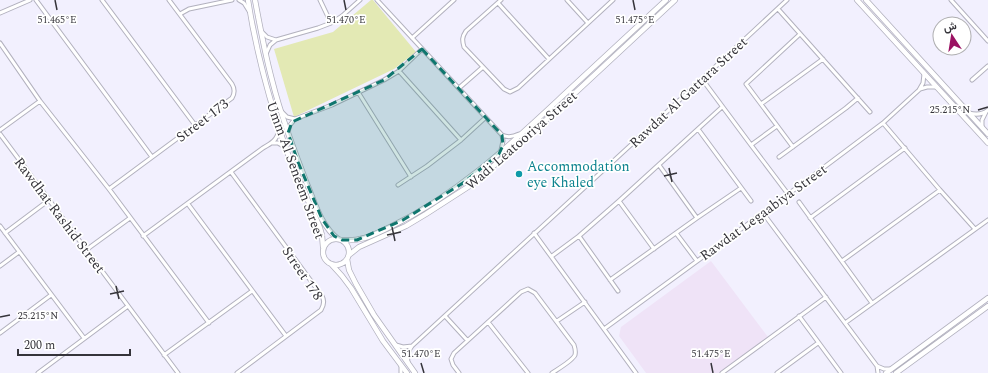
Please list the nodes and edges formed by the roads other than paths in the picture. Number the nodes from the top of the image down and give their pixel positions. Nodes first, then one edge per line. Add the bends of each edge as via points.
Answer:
1 (30, 0) edge
2 (36, 0) edge
3 (102, 0) edge
4 (169, 0) edge
5 (232, 0) edge
6 (239, 0) edge
7 (248, 0) edge
8 (255, 0) edge
9 (320, 0) edge
10 (360, 0) edge
11 (377, 0) edge
12 (454, 0) edge
13 (566, 0) edge
14 (613, 0) edge
15 (675, 0) edge
16 (787, 0) edge
17 (858, 0) edge
18 (866, 0) edge
19 (951, 0) edge
20 (499, 1) edge
21 (664, 1) edge
22 (778, 9) junction
23 (0, 13) edge
24 (180, 14) junction
25 (250, 14) junction
26 (331, 22) junction
27 (588, 23) junction
28 (261, 30) junction
29 (800, 34) junction
30 (412, 38) junction
31 (276, 40) junction
32 (988, 41) edge
33 (0, 43) edge
34 (422, 49) junction
35 (266, 55) junction
36 (549, 59) junction
37 (823, 59) junction
38 (988, 66) edge
39 (483, 67) junction
40 (399, 71) junction
41 (924, 74) junction
42 (702, 79) junction
43 (972, 80) dead end
44 (936, 87) junction
45 (459, 88) junction
46 (919, 90) junction
47 (358, 92) junction
48 (858, 98) junction
49 (40, 101) junction
50 (761, 104) junction
51 (722, 106) junction
52 (281, 111) junction
53 (987, 111) edge
54 (870, 112) dead end
55 (969, 113) junction
56 (485, 118) junction
57 (295, 119) junction
58 (883, 123) junction
59 (195, 125) junction
60 (777, 126) junction
61 (279, 127) junction
62 (982, 128) junction
63 (698, 129) junction
64 (0, 130) edge
65 (288, 133) junction
66 (522, 133) junction
67 (0, 134) edge
68 (988, 134) edge
69 (502, 135) junction
70 (461, 140) junction
71 (272, 143) junction
72 (988, 143) edge
73 (751, 145) junction
74 (793, 147) junction
75 (286, 148) junction
76 (905, 148) junction
77 (499, 154) junction
78 (152, 157) junction
79 (779, 157) dead end
80 (659, 165) junction
81 (231, 172) junction
82 (411, 177) junction
83 (398, 185) dead end
84 (741, 188) junction
85 (109, 189) junction
86 (940, 190) junction
87 (788, 194) junction
88 (49, 200) junction
89 (619, 201) junction
90 (751, 201) dead end
91 (798, 202) dead end
92 (188, 204) junction
93 (763, 213) junction
94 (130, 218) junction
95 (697, 218) junction
96 (810, 218) junction
97 (988, 220) edge
98 (0, 226) edge
99 (975, 229) junction
100 (5, 233) junction
101 (534, 233) junction
102 (676, 233) junction
103 (143, 236) junction
104 (579, 236) junction
105 (340, 240) junction
106 (323, 247) junction
107 (654, 249) junction
108 (86, 250) junction
109 (19, 252) junction
110 (552, 256) junction
111 (348, 257) junction
112 (696, 261) junction
113 (842, 261) junction
114 (332, 265) junction
115 (0, 266) edge
116 (610, 280) junction
117 (252, 291) junction
118 (618, 291) dead end
119 (52, 296) junction
120 (826, 297) junction
121 (988, 298) edge
122 (584, 302) junction
123 (872, 303) junction
124 (128, 306) junction
125 (988, 306) edge
126 (445, 316) junction
127 (799, 316) junction
128 (556, 321) junction
129 (488, 322) junction
130 (209, 323) junction
131 (845, 323) junction
132 (604, 329) junction
133 (0, 333) edge
134 (286, 336) junction
135 (84, 338) junction
136 (467, 340) junction
137 (818, 343) junction
138 (394, 344) junction
139 (412, 346) junction
140 (164, 355) junction
141 (408, 364) junction
142 (401, 366) junction
143 (876, 366) junction
144 (893, 368) junction
145 (558, 369) junction
146 (38, 373) edge
147 (178, 373) edge
148 (237, 373) edge
149 (401, 373) edge
150 (407, 373) edge
151 (415, 373) edge
152 (459, 373) edge
153 (528, 373) edge
154 (552, 373) edge
155 (561, 373) edge
156 (636, 373) edge
157 (722, 373) edge
158 (777, 373) edge
159 (841, 373) edge
160 (878, 373) edge
161 (886, 373) edge
162 (896, 373) edge

1 - 23 street
2 - 78 street
3 - 59 street
4 - 24 street, Street 173
5 - 24 street via 189,9
6 - 25 street
7 - 25 street, Umm Al Seneem Street
8 - 28 street, Umm Al Seneem Street
9 - 26 street
10 - 26 street
11 - 30 street
12 - 30 street
13 - 27 street
14 - 27 street
15 - 111 street, Wadi Leatooriya Street via 546,120 470,185 406,226 359,247
16 - 22 street, Rawdat Al Gattara Street
17 - 41 street
18 - 55 street
19 - 32 street
20 - 36 street
20 - 39 street via 466,31 462,39 464,46
21 - 66 street, Wadi Leatooriya Street
22 - 29 street
22 - 42 street, Rawdat Al Gattara Street
24 - 59 street, Street 173 via 232,84 234,91 232,98
25 - 61 street, Umm Al Seneem Street via 261,68
26 - 31 street
27 - 36 street
28 - 31 street via 267,37
28 - 35 street, Umm Al Seneem Street
29 - 37 street
29 - 50 street via 746,84
30 - 34 street
31 - 35 street via 270,45
33 - 49 street
34 - 40 street
34 - 45 street
35 - 52 street, Umm Al Seneem Street
36 - 39 street via 518,88 510,92
37 - 48 street
37 - 50 street
38 - 43 street
39 - 45 street
40 - 47 street
40 - 70 street
41 - 44 street
41 - 46 street via 924,82
42 - 51 street
42 - 101 street, Rawdat Al Gattara Street
44 - 46 street
44 - 72 street
45 - 56 street
46 - 58 street, Rawdat Legaabiya Street
47 - 57 street
47 - 82 street
48 - 54 street
48 - 74 street
49 - 64 street
49 - 85 street
50 - 60 street
51 - 63 street
51 - 73 street
52 - 57 street via 287,117
52 - 65 street, Umm Al Seneem Street
53 - 55 street
53 - 62 street via 982,120
55 - 62 street
56 - 69 street
56 - 70 street
57 - 65 street
58 - 76 street
58 - 87 street, Rawdat Legaabiya Street
59 - 78 street, Street 173
60 - 73 street
60 - 74 street
61 - 71 street
61 - 75 street, Umm Al Seneem Street
62 - 68 street
63 - 80 street
63 - 84 street
65 - 105 street, Umm Al Seneem Street via 322,219
66 - 69 street via 512,137
66 - 77 street, Wadi Leatooriya Street
67 - 88 street, Rawdhat Rashid Street
69 - 77 street via 503,145
70 - 82 street
71 - 75 street
71 - 81 street
73 - 87 street
74 - 79 street
75 - 106 street, Umm Al Seneem Street via 320,228
76 - 86 street
76 - 96 street
77 - 105 street, Wadi Leatooriya Street via 439,200 403,220 365,238
78 - 85 street, Street 173
80 - 89 street
80 - 95 street
81 - 92 street
81 - 134 street, Street 178 via 324,300 324,307 321,310
82 - 83 street
84 - 90 street
84 - 95 street
85 - 94 street
86 - 99 street
86 - 113 street
87 - 93 street, Rawdat Legaabiya Street
88 - 100 street
88 - 108 street, Rawdhat Rashid Street
89 - 104 street
89 - 107 street
91 - 96 street
92 - 103 street
92 - 117 street
93 - 112 street, Rawdat Legaabiya Street
93 - 120 street
94 - 103 street
94 - 108 street
95 - 102 street
96 - 113 street
97 - 99 street
98 - 100 street
99 - 123 street
100 - 109 street
101 - 110 street
101 - 126 street, Rawdat Al Gattara Street
102 - 107 street
102 - 112 street
103 - 130 street
104 - 110 street
104 - 116 street
105 - 106 street via 329,241
105 - 111 street via 348,246
106 - 114 street via 322,256
107 - 116 street
108 - 124 street, Rawdhat Rashid Street
109 - 115 street
109 - 119 street
110 - 122 street
111 - 114 street via 340,265
111 - 138 street via 349,270 356,284
112 - 132 street, Rawdat Legaabiya Street
113 - 123 street
114 - 142 street via 351,288
116 - 118 street
117 - 130 street
117 - 134 street
119 - 133 street
119 - 135 street
120 - 127 street
120 - 131 street
121 - 144 street
122 - 128 street
122 - 132 street
123 - 131 street
124 - 135 street
124 - 140 street, Rawdhat Rashid Street
125 - 162 street
126 - 136 street
126 - 139 street, Rawdat Al Gattara Street
127 - 137 street
127 - 157 street
128 - 129 street via 535,293 528,289 521,292
128 - 145 street via 574,345 575,353 572,359
129 - 136 street
129 - 153 street
130 - 140 street
131 - 143 street
132 - 156 street
134 - 148 street, Street 178
135 - 146 street
136 - 152 street via 454,352 451,359
137 - 158 street
137 - 159 street
138 - 139 street
138 - 141 street
139 - 141 street via 409,350
140 - 147 street, Rawdhat Rashid Street
141 - 151 street
142 - 149 street
142 - 150 street
143 - 144 street via 884,369
143 - 160 street
144 - 161 street
145 - 154 street
145 - 155 street

